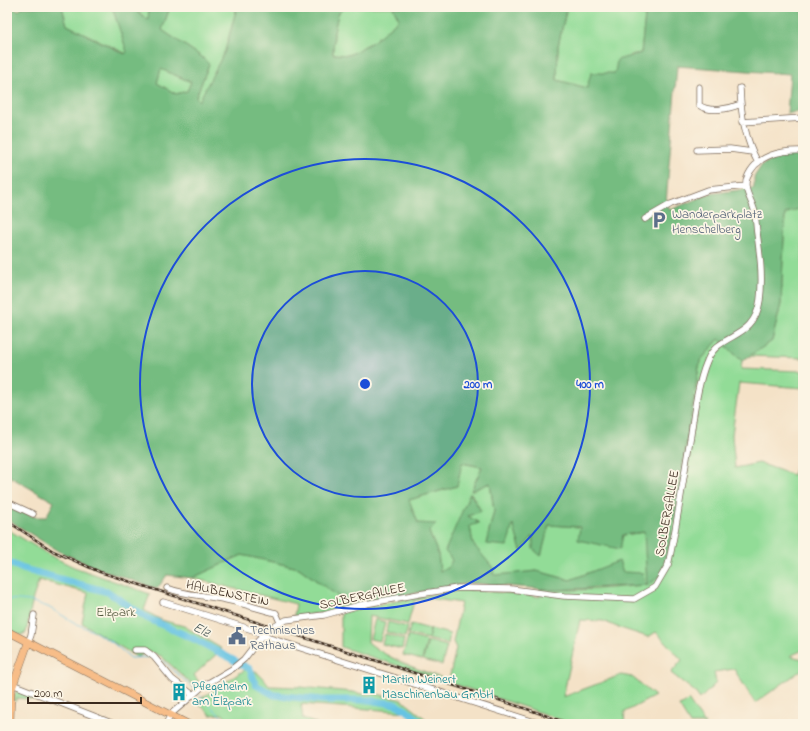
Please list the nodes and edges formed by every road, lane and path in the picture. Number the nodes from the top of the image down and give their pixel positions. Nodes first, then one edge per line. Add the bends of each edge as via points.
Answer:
1 (699, 87) dead end
2 (740, 88) dead end
3 (741, 104) junction
4 (803, 118) edge
5 (742, 122) junction
6 (697, 150) dead end
7 (803, 151) edge
8 (752, 152) junction
9 (758, 163) junction
10 (746, 186) junction
11 (645, 219) dead end
12 (7, 502) edge
13 (34, 514) dead end
14 (167, 588) dead end
15 (163, 602) dead end
16 (34, 615) dead end
17 (280, 622) junction
18 (7, 631) edge
19 (263, 636) junction
20 (28, 643) junction
21 (135, 650) dead end
22 (10, 683) edge
23 (193, 695) junction
24 (171, 714) junction
25 (10, 724) edge
26 (114, 724) edge
27 (166, 724) edge
28 (188, 724) edge
29 (541, 724) edge

1 - 3 street via 699,105 703,108 722,109
2 - 3 street
3 - 5 street
4 - 5 street
5 - 8 street
6 - 8 street via 730,149
7 - 9 street via 781,151
8 - 9 street
9 - 10 street via 750,172
10 - 11 street via 708,190 671,204
10 - 17 street, SOLBERGALLEE via 754,209 761,266 760,299 756,316 747,328 716,348 707,360 696,400 668,565 655,588 634,599 564,596 511,589 458,588
12 - 13 street
14 - 17 street, HAUBENSTEIN via 276,613
15 - 19 street via 253,630
16 - 20 street
17 - 19 street, SOLBERGALLEE
18 - 20 main road
19 - 23 street, SOLBERGALLEE via 244,659
19 - 29 street
20 - 22 main road
20 - 24 main road
21 - 23 street via 145,650 172,679
22 - 25 main road
22 - 26 street
23 - 24 street, SOLBERGALLEE
24 - 27 street
24 - 28 main road

